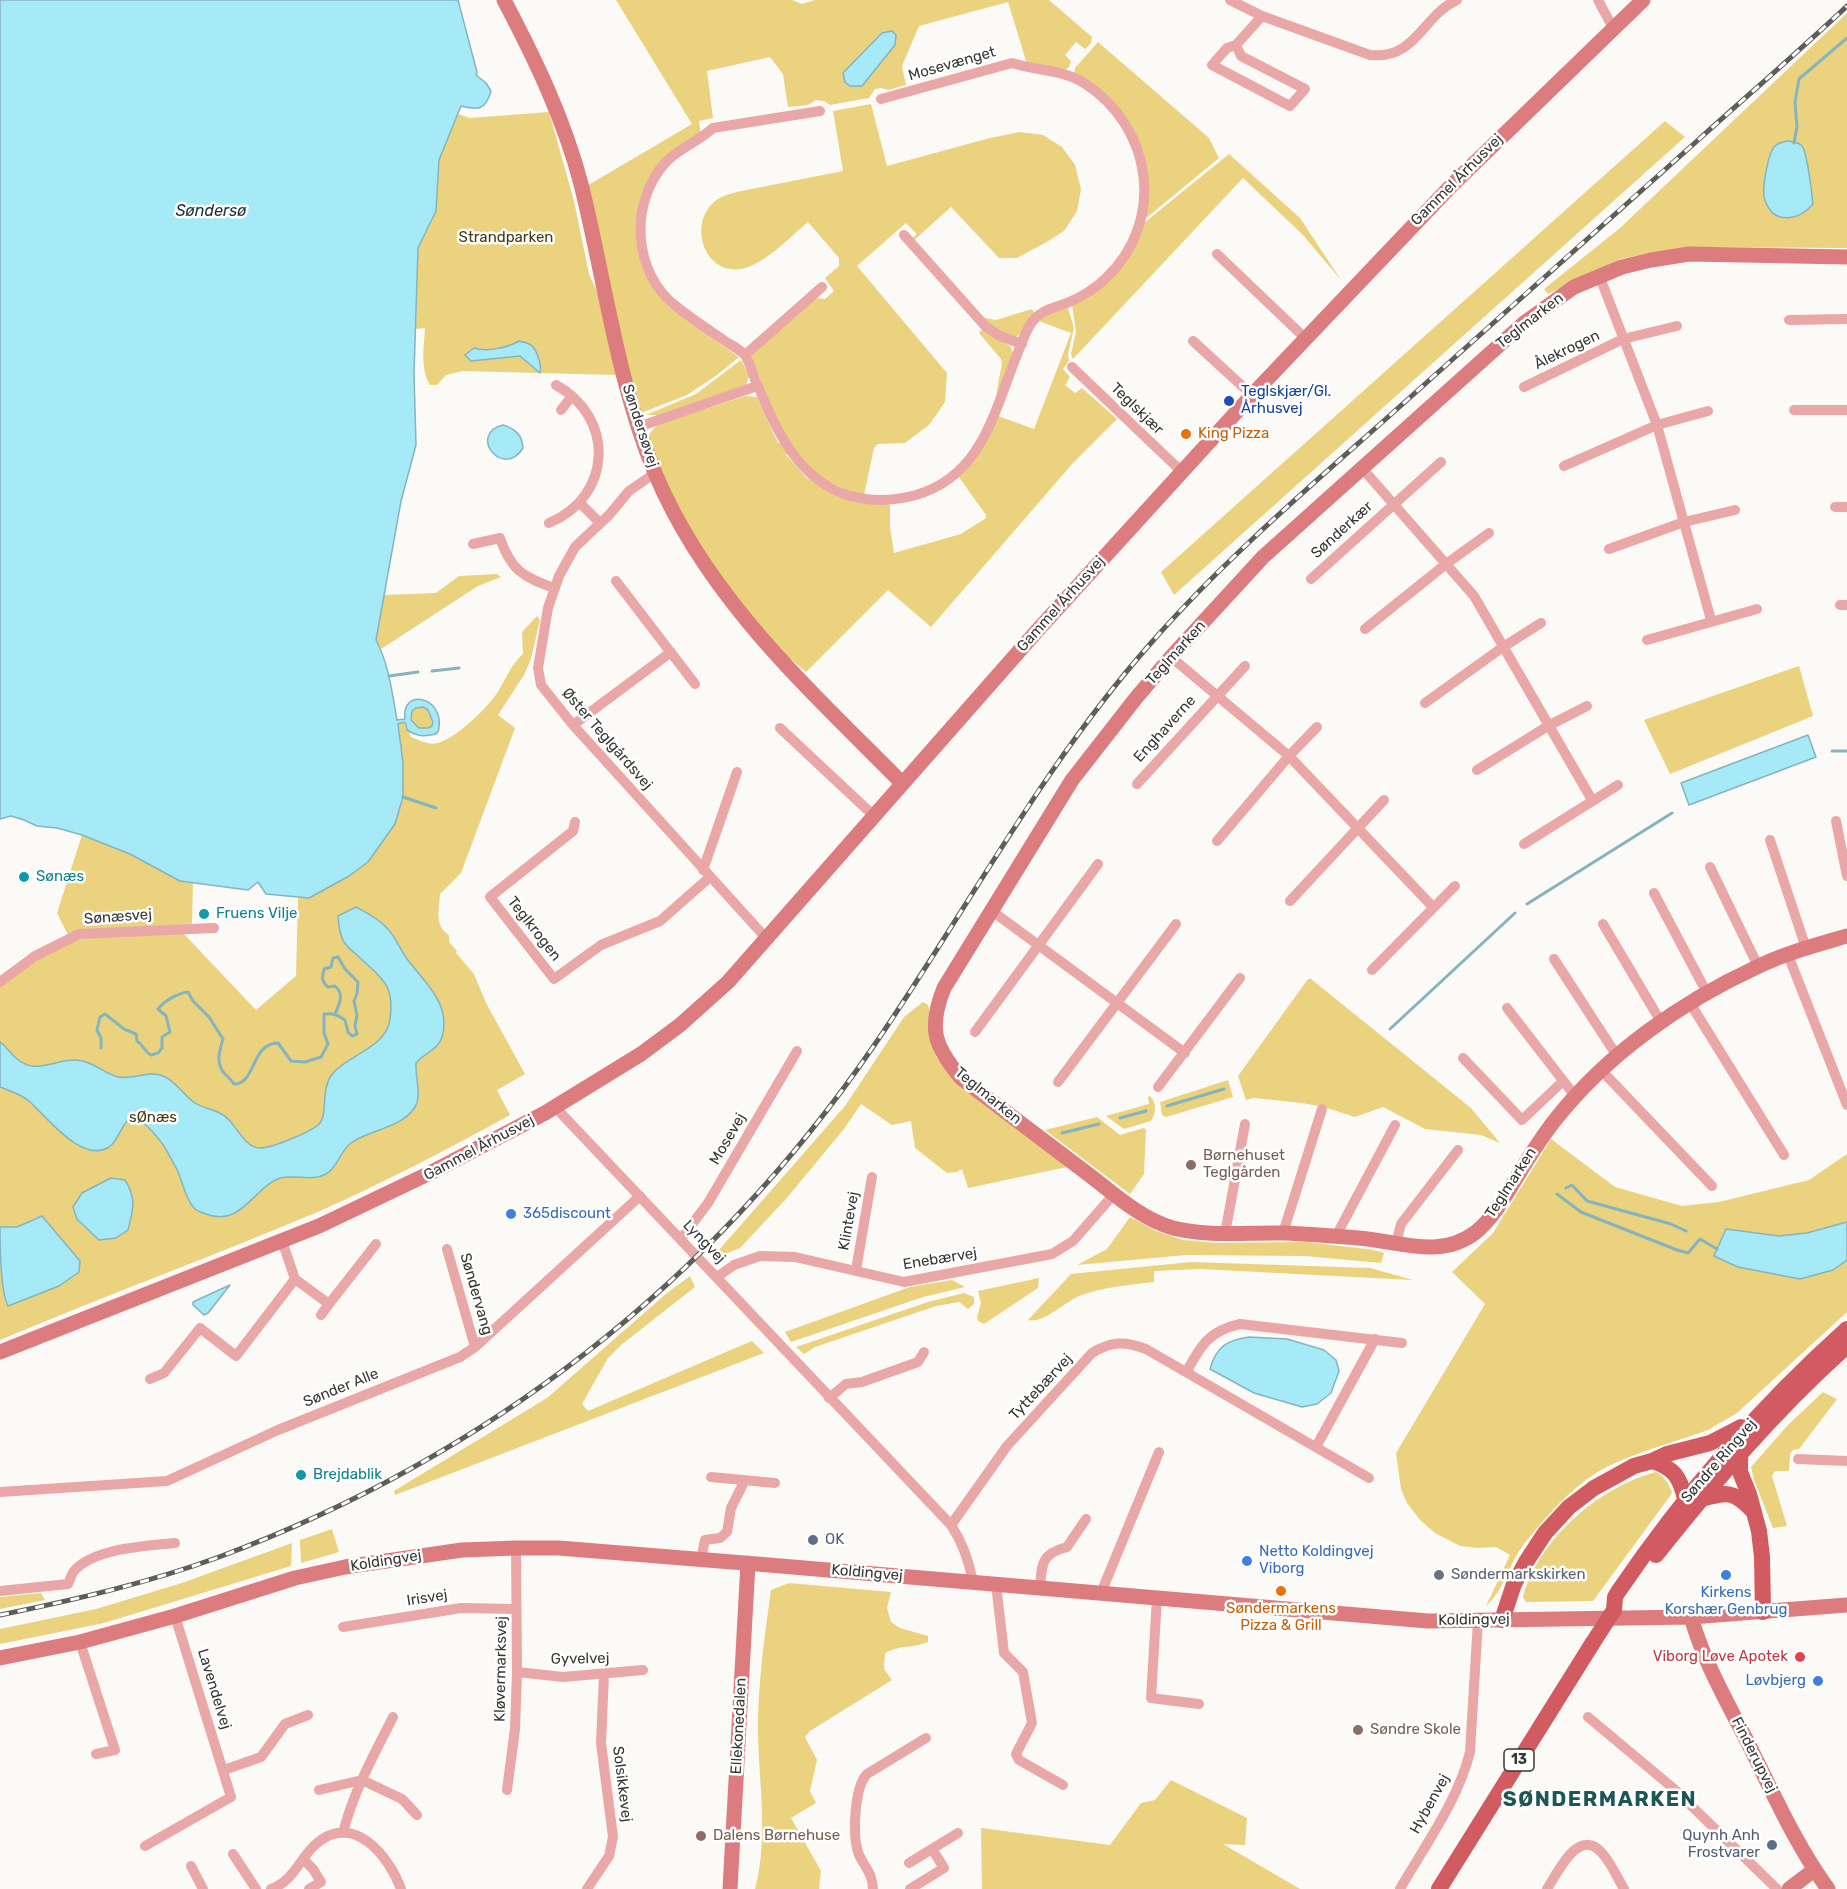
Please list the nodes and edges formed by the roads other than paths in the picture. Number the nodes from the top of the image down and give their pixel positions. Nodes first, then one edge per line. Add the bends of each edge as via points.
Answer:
1 (504, 0) edge
2 (1230, 0) edge
3 (1457, 0) edge
4 (1598, 0) edge
5 (1643, 0) edge
6 (1262, 16) junction
7 (1613, 28) junction
8 (1236, 45) junction
9 (882, 99) dead end
10 (820, 111) dead end
11 (904, 235) dead end
12 (1217, 254) dead end
13 (1847, 257) edge
14 (1599, 275) junction
15 (822, 286) dead end
16 (1847, 319) edge
17 (1789, 320) dead end
18 (1677, 326) dead end
19 (1305, 338) junction
20 (1623, 339) junction
21 (1193, 341) dead end
22 (1022, 344) junction
23 (745, 355) junction
24 (1072, 367) dead end
25 (556, 386) dead end
26 (757, 386) junction
27 (1524, 387) dead end
28 (1252, 395) junction
29 (573, 396) junction
30 (561, 410) dead end
31 (1794, 410) dead end
32 (1847, 410) edge
33 (1708, 411) dead end
34 (1657, 425) junction
35 (638, 426) junction
36 (1441, 462) dead end
37 (1564, 466) dead end
38 (1362, 468) junction
39 (1181, 471) junction
40 (655, 473) junction
41 (580, 503) junction
42 (1394, 504) junction
43 (1835, 507) dead end
44 (1847, 507) edge
45 (1735, 510) dead end
46 (1684, 522) junction
47 (549, 523) dead end
48 (600, 523) junction
49 (1489, 533) dead end
50 (474, 544) dead end
51 (1609, 549) dead end
52 (1446, 564) junction
53 (1311, 579) dead end
54 (616, 581) dead end
55 (554, 588) junction
56 (1757, 609) dead end
57 (1711, 621) junction
58 (1541, 623) dead end
59 (1365, 629) dead end
60 (1647, 640) dead end
61 (1503, 647) junction
62 (670, 652) junction
63 (1171, 657) junction
64 (1245, 666) dead end
65 (695, 684) dead end
66 (1216, 695) junction
67 (1425, 703) dead end
68 (1587, 706) dead end
69 (573, 725) junction
70 (1548, 726) junction
71 (1317, 727) dead end
72 (780, 728) dead end
73 (1290, 756) junction
74 (1477, 770) dead end
75 (737, 772) dead end
76 (902, 783) junction
77 (1137, 784) dead end
78 (1618, 785) dead end
79 (1384, 800) dead end
80 (1592, 800) junction
81 (874, 816) junction
82 (1836, 821) dead end
83 (575, 822) dead end
84 (1359, 829) junction
85 (1770, 840) dead end
86 (1217, 841) dead end
87 (1524, 844) dead end
88 (1098, 864) dead end
89 (1710, 867) dead end
90 (706, 874) junction
91 (1847, 876) edge
92 (1455, 886) dead end
93 (1654, 893) dead end
94 (1290, 902) dead end
95 (1433, 907) junction
96 (992, 911) junction
97 (1176, 924) dead end
98 (1603, 924) dead end
99 (214, 928) dead end
100 (1847, 936) edge
101 (766, 938) junction
102 (1038, 945) junction
103 (1806, 948) junction
104 (1788, 955) junction
105 (1554, 959) dead end
106 (1758, 966) junction
107 (1372, 969) dead end
108 (1240, 978) dead end
109 (0, 982) edge
110 (1707, 993) junction
111 (1118, 1003) junction
112 (1690, 1003) junction
113 (1507, 1008) dead end
114 (1661, 1022) junction
115 (975, 1032) dead end
116 (797, 1051) dead end
117 (1185, 1053) junction
118 (1617, 1056) junction
119 (1463, 1058) dead end
120 (1601, 1070) junction
121 (1563, 1081) junction
122 (1058, 1082) dead end
123 (1158, 1087) dead end
124 (1575, 1096) junction
125 (1847, 1105) edge
126 (555, 1107) junction
127 (1322, 1108) dead end
128 (1245, 1124) dead end
129 (1395, 1125) dead end
130 (1458, 1150) dead end
131 (1784, 1155) dead end
132 (872, 1177) dead end
133 (1712, 1186) dead end
134 (1114, 1194) junction
135 (640, 1196) junction
136 (1282, 1233) junction
137 (1225, 1234) junction
138 (1335, 1236) junction
139 (681, 1239) junction
140 (282, 1241) junction
141 (1396, 1243) junction
142 (375, 1244) dead end
143 (447, 1249) dead end
144 (856, 1270) junction
145 (717, 1277) junction
146 (295, 1279) junction
147 (329, 1304) junction
148 (321, 1315) dead end
149 (1847, 1329) edge
150 (1376, 1339) junction
151 (1402, 1342) dead end
152 (1847, 1346) edge
153 (475, 1347) junction
154 (0, 1352) edge
155 (924, 1352) dead end
156 (1187, 1371) junction
157 (150, 1379) dead end
158 (830, 1398) junction
159 (1753, 1421) junction
160 (1316, 1447) junction
161 (1159, 1452) dead end
162 (1740, 1453) junction
163 (1798, 1459) dead end
164 (1652, 1461) junction
165 (1847, 1461) edge
166 (711, 1477) dead end
167 (1370, 1478) dead end
168 (745, 1480) junction
169 (775, 1483) dead end
170 (0, 1492) edge
171 (1693, 1499) junction
172 (1755, 1513) junction
173 (1086, 1519) dead end
174 (951, 1525) junction
175 (175, 1543) dead end
176 (516, 1548) junction
177 (701, 1559) junction
178 (748, 1563) junction
179 (973, 1582) junction
180 (996, 1584) junction
181 (1040, 1588) junction
182 (0, 1591) edge
183 (1101, 1593) junction
184 (1157, 1598) junction
185 (1847, 1605) edge
186 (516, 1609) junction
187 (1763, 1612) junction
188 (175, 1616) junction
189 (1691, 1617) junction
190 (1502, 1620) junction
191 (1478, 1621) junction
192 (343, 1627) dead end
193 (80, 1642) junction
194 (0, 1658) edge
195 (643, 1670) dead end
196 (517, 1672) junction
197 (604, 1675) junction
198 (1199, 1704) dead end
199 (308, 1715) dead end
200 (393, 1717) dead end
201 (1588, 1717) dead end
202 (926, 1738) dead end
203 (96, 1754) dead end
204 (224, 1770) junction
205 (362, 1780) junction
206 (1063, 1785) dead end
207 (319, 1790) dead end
208 (507, 1790) dead end
209 (417, 1815) dead end
210 (344, 1833) junction
211 (958, 1833) dead end
212 (145, 1846) dead end
213 (932, 1849) junction
214 (233, 1854) dead end
215 (303, 1859) junction
216 (909, 1863) dead end
217 (191, 1866) dead end
218 (1814, 1870) junction
219 (1441, 1884) edge
220 (204, 1889) edge
221 (256, 1889) edge
222 (271, 1889) edge
223 (309, 1889) edge
224 (401, 1889) edge
225 (587, 1889) edge
226 (730, 1889) edge
227 (873, 1889) edge
228 (910, 1889) edge
229 (1400, 1889) edge
230 (1547, 1889) edge
231 (1624, 1889) edge
232 (1777, 1889) edge
233 (1789, 1889) edge
234 (1827, 1889) edge

1 - 35 street, Søndersøvej via 565,130
2 - 6 street
3 - 6 street via 1448,4 1407,46 1382,56
4 - 7 street
5 - 7 street, Gammel Århusvej
6 - 8 street
7 - 19 street, Gammel Århusvej via 1463,173
8 - 8 street via 1227,48 1212,64 1290,106 1305,89 1241,56
9 - 22 street, Mosevænget via 1012,63 1056,71 1082,81 1102,96 1130,131 1140,153 1145,192 1132,245 1104,281 1069,303 1049,308 1038,316
10 - 23 street via 713,128 668,160 645,198 639,229 655,283 674,306
11 - 22 street via 986,327
12 - 19 street
13 - 14 street, Teglmarken via 1689,254
14 - 20 street, Ålekrogen
14 - 38 street, Teglmarken via 1574,287 1524,323
15 - 23 street
16 - 17 street
18 - 20 street, Ålekrogen
19 - 28 street, Gammel Århusvej
20 - 27 street, Ålekrogen
20 - 34 street, Ålekrogen
21 - 28 street
22 - 26 street, Mosevænget via 985,435 961,471 927,491 900,499 874,500 823,484 790,452
23 - 26 street, Mosevænget
24 - 39 street, Teglskjær
25 - 29 street
26 - 35 street
28 - 39 street, Gammel Århusvej
29 - 30 street
29 - 41 street via 591,419 599,448 595,477
31 - 32 street
33 - 34 street
34 - 37 street
34 - 46 street, Ålekrogen
35 - 40 street, Søndersøvej
36 - 42 street, Sønderkær
38 - 42 street, Sønderkær
38 - 63 street, Teglmarken via 1263,557
39 - 76 street, Gammel Århusvej
40 - 48 street, Øster Teglgårdsvej via 629,491
40 - 76 street, Søndersøvej via 692,548 729,599 778,657
41 - 47 street
41 - 48 street
42 - 52 street, Sønderkær
42 - 53 street, Sønderkær
43 - 44 street
45 - 46 street
46 - 51 street
46 - 57 street, Ålekrogen
48 - 55 street, Øster Teglgårdsvej via 575,547
49 - 52 street
50 - 55 street via 500,538 516,569
52 - 59 street
52 - 61 street, Sønderkær via 1474,596
54 - 62 street
55 - 69 street, Øster Teglgårdsvej via 538,668 548,695
56 - 57 street
57 - 60 street
58 - 61 street
61 - 67 street
61 - 70 street, Sønderkær
62 - 65 street
62 - 69 street
63 - 66 street, Enghaverne
63 - 96 street, Teglmarken via 1072,780
64 - 66 street, Enghaverne
66 - 73 street, Enghaverne
66 - 77 street, Enghaverne
68 - 70 street
69 - 90 street, Øster Teglgårdsvej
70 - 74 street
70 - 80 street, Sønderkær
71 - 73 street
72 - 81 street
73 - 84 street, Enghaverne
73 - 86 street
75 - 90 street
76 - 81 street, Gammel Århusvej
78 - 80 street
79 - 84 street
80 - 87 street
81 - 101 street, Gammel Århusvej
82 - 91 street
83 - 90 street, Teglkrogen via 573,831 490,897 554,979 601,945 660,921
84 - 94 street
84 - 95 street, Enghaverne
85 - 103 street
88 - 102 street
89 - 106 street
90 - 101 street, Øster Teglgårdsvej
92 - 95 street
93 - 110 street
95 - 107 street
96 - 102 street
96 - 134 street, Teglmarken via 935,1009 938,1044 961,1078
97 - 111 street
98 - 114 street
99 - 109 street, Sønæsvej via 79,934 35,956
100 - 103 street, Teglmarken
101 - 126 street, Gammel Århusvej via 728,981 680,1024 641,1054
102 - 111 street
102 - 115 street
103 - 104 street, Teglmarken
104 - 106 street, Teglmarken
104 - 125 street
105 - 118 street
106 - 110 street, Teglmarken
108 - 117 street
110 - 112 street, Teglmarken
111 - 117 street
111 - 122 street
112 - 114 street, Teglmarken
112 - 131 street
113 - 121 street
114 - 118 street, Teglmarken
116 - 139 street, Mosevej via 708,1203
117 - 123 street
118 - 120 street, Teglmarken
119 - 121 street via 1522,1120
120 - 124 street, Teglmarken
120 - 133 street
121 - 124 street
124 - 141 street, Teglmarken via 1534,1148 1492,1216 1476,1232 1446,1246 1427,1248
126 - 135 street, Lyngvej
126 - 140 street, Gammel Århusvej via 406,1185
127 - 136 street
128 - 137 street
129 - 138 street
130 - 141 street via 1401,1224
132 - 144 street, Klintevej
134 - 137 street, Teglmarken via 1171,1227
134 - 144 street, Enebærvej via 1073,1241 1052,1254 912,1281
135 - 139 street, Lyngvej
135 - 153 street, Sønder Alle
136 - 137 street, Teglmarken
136 - 138 street, Teglmarken
138 - 141 street, Teglmarken
139 - 145 street, Lyngvej
140 - 146 street
140 - 154 street, Gammel Århusvej
142 - 147 street
143 - 153 street, Søndervang
144 - 145 street, Enebærvej via 795,1257 760,1256 734,1265
145 - 158 street, Lyngvej
146 - 147 street
146 - 157 street via 237,1356 200,1328 164,1373
147 - 148 street
149 - 159 main road, Søndre Ringvej / 13
150 - 151 street
150 - 156 street via 1240,1324 1215,1333 1200,1348
150 - 160 street
152 - 162 main road, Søndre Ringvej / 13
153 - 170 street, Sønder Alle via 460,1358 278,1430 167,1481
155 - 158 street via 918,1362 846,1384
156 - 160 street, Tyttebærvej
156 - 174 street, Tyttebærvej via 1132,1344 1112,1344 1092,1353 1007,1446
158 - 174 street, Lyngvej
159 - 164 main road via 1710,1443
159 - 171 main road, Søndre Ringvej / 13
160 - 167 street, Tyttebærvej
161 - 183 street
162 - 171 main road, Søndre Ringvej / 13
162 - 172 main road via 1740,1473
163 - 165 street
164 - 171 main road via 1677,1476
164 - 190 main road via 1604,1482 1569,1507 1526,1562
166 - 168 street
168 - 169 street
168 - 177 street via 731,1508 727,1532 720,1538 705,1540
171 - 172 main road via 1732,1494
171 - 219 main road, Søndre Ringvej / 13, bridge via 1656,1555 1624,1593 1625,1602 1614,1610
172 - 187 main road via 1762,1557
173 - 181 street via 1067,1547 1052,1551 1042,1564
174 - 179 street, Lyngvej via 968,1557
175 - 182 street via 132,1547 95,1557 73,1572 68,1584
176 - 177 street, Koldingvej
176 - 186 street, Kløvermarksvej
176 - 188 street, Koldingvej via 462,1550 345,1566
177 - 178 street, Koldingvej
178 - 179 street, Koldingvej
178 - 226 street, Ellekonedalen
179 - 180 street, Koldingvej
180 - 181 street, Koldingvej
180 - 206 street via 1004,1653 1023,1672 1032,1723 1016,1754 1019,1760
181 - 183 street, Koldingvej
183 - 184 street, Koldingvej
184 - 191 street, Koldingvej via 1369,1617
184 - 198 street via 1151,1698
185 - 187 street, Koldingvej
186 - 192 street, Irisvej via 461,1608
186 - 196 street, Kløvermarksvej
187 - 189 street, Koldingvej
188 - 193 street, Koldingvej
188 - 204 street, Lavendelvej
189 - 190 street, Koldingvej
189 - 218 street, Finderupvej via 1713,1674
190 - 191 street, Koldingvej
191 - 229 street, Hybenvej via 1466,1769
193 - 194 street, Koldingvej
193 - 203 street via 115,1750
195 - 197 street, Gyvelvej
196 - 197 street, Gyvelvej via 563,1677
196 - 208 street, Kløvermarksvej
197 - 225 street, Solsikkevej via 601,1743 613,1837 609,1856
199 - 204 street via 285,1724 261,1757
200 - 205 street
201 - 232 street via 1673,1788
202 - 227 street via 867,1774 858,1789 855,1834
204 - 212 street, Lavendelvej via 231,1797
205 - 207 street
205 - 209 street via 402,1799
205 - 210 street
210 - 215 street via 323,1838
210 - 224 street via 356,1835 378,1849 392,1867
211 - 213 street
213 - 216 street
213 - 228 street via 944,1868
214 - 221 street
215 - 222 street via 287,1880
215 - 223 street via 321,1882
217 - 220 street
218 - 233 street
218 - 234 street, Finderupvej
230 - 231 street via 1571,1853 1589,1844 1603,1854

